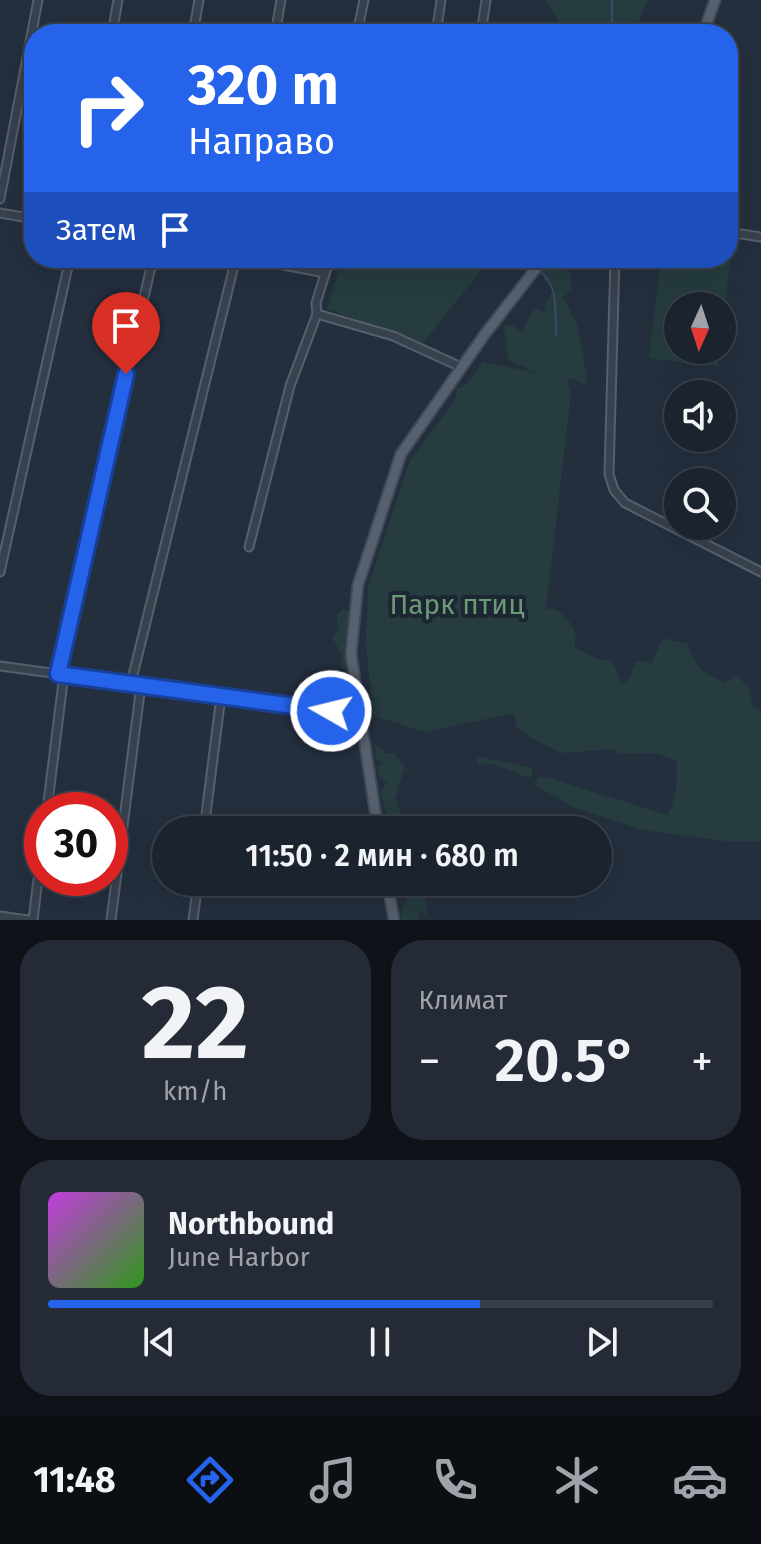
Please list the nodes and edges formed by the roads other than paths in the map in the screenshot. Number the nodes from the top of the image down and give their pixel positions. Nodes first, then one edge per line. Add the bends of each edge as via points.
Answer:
1 (38, 0) edge
2 (118, 0) edge
3 (199, 0) edge
4 (281, 0) edge
5 (364, 0) edge
6 (441, 0) edge
7 (486, 0) edge
8 (715, 0) edge
9 (33, 24) edge
10 (114, 24) edge
11 (195, 24) edge
12 (277, 24) edge
13 (359, 24) edge
14 (437, 24) edge
15 (482, 24) edge
16 (707, 24) edge
17 (24, 73) edge
18 (0, 199) edge
19 (0, 213) edge
20 (24, 217) edge
21 (738, 234) edge
22 (761, 237) edge
23 (68, 268) edge
24 (151, 268) edge
25 (234, 268) edge
26 (299, 268) edge
27 (327, 268) edge
28 (536, 268) edge
29 (615, 268) edge
30 (325, 273) junction
31 (317, 314) junction
32 (461, 367) junction
33 (249, 547) dead end
34 (0, 572) edge
35 (761, 572) edge
36 (0, 666) edge
37 (61, 674) junction
38 (131, 683) junction
39 (141, 685) junction
40 (221, 696) junction
41 (359, 715) junction
42 (49, 792) edge
43 (206, 816) edge
44 (376, 816) edge
45 (34, 896) edge
46 (196, 896) edge
47 (390, 896) edge
48 (0, 916) edge
49 (30, 920) edge
50 (111, 920) edge
51 (193, 920) edge
52 (394, 920) edge

1 - 9 street
2 - 10 street
3 - 11 street
4 - 12 street
5 - 13 street
6 - 14 street
7 - 15 street
8 - 16 main road
17 - 18 street
19 - 20 street
21 - 22 street
23 - 34 street
24 - 37 street
25 - 38 street
26 - 30 street
27 - 30 street
28 - 32 main road
29 - 35 street via 609,474 614,490 651,520
30 - 31 street
31 - 32 street via 393,336
31 - 33 street via 290,386
32 - 41 main road via 401,454 361,573 351,654
36 - 37 street
37 - 38 street
37 - 42 street
38 - 39 street
39 - 40 street
39 - 50 street
40 - 41 street
40 - 43 street
41 - 44 main road
45 - 49 street
46 - 51 street
47 - 52 main road
48 - 49 street

